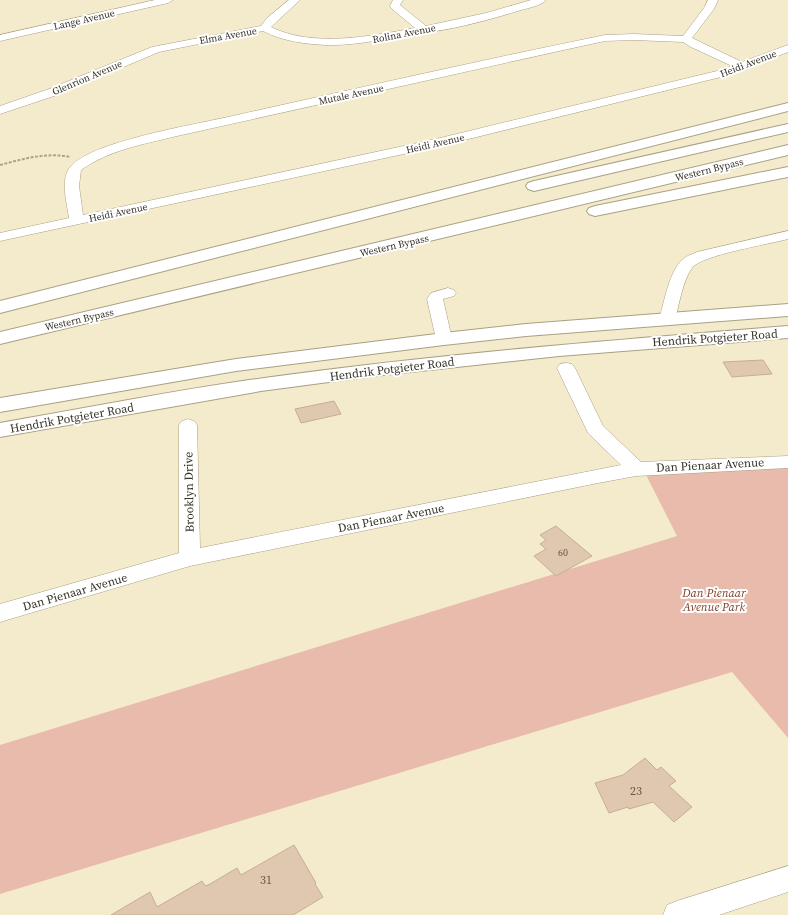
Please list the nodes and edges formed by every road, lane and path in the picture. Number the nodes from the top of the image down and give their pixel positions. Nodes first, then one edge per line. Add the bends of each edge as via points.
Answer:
1 (168, 0) edge
2 (295, 0) edge
3 (398, 0) edge
4 (541, 0) edge
5 (713, 0) edge
6 (265, 28) junction
7 (424, 30) junction
8 (0, 38) edge
9 (686, 39) junction
10 (174, 44) joint
11 (788, 48) edge
12 (744, 67) junction
13 (788, 107) edge
14 (0, 110) edge
15 (788, 128) edge
16 (788, 150) edge
17 (86, 162) junction
18 (0, 165) edge
19 (788, 172) edge
20 (77, 221) junction
21 (788, 235) edge
22 (0, 237) edge
23 (358, 254) junction
24 (448, 293) dead end
25 (0, 307) edge
26 (788, 310) edge
27 (667, 320) junction
28 (788, 332) edge
29 (0, 338) edge
30 (444, 338) junction
31 (566, 368) dead end
32 (0, 405) edge
33 (188, 425) dead end
34 (0, 430) edge
35 (788, 462) edge
36 (636, 469) junction
37 (190, 558) junction
38 (0, 613) edge
39 (788, 879) edge
40 (677, 915) edge

1 - 8 street, Lange Avenue
2 - 6 street, Elma Avenue
3 - 7 street via 395,6
4 - 7 street, Rolina Avenue via 499,14
5 - 9 street
6 - 7 street, Rolina Avenue via 295,38 329,42 369,40
6 - 10 street, Elma Avenue
9 - 12 street
9 - 17 street, Mutale Avenue via 618,37 589,42 137,142
10 - 14 street, Glenrion Avenue via 145,53 54,92
11 - 12 street, Heidi Avenue
12 - 20 street, Heidi Avenue via 436,143
13 - 25 main road
15 - 25 main road, Western Bypass
16 - 23 main road, Western Bypass
17 - 18 path via 65,156 42,156
17 - 20 street, Mutale Avenue via 77,167 72,175
19 - 23 main road via 644,202
20 - 22 street, Heidi Avenue
21 - 27 street via 702,256 686,264
23 - 29 main road, Western Bypass
24 - 30 street via 435,299
26 - 27 main road, Hendrik Potgieter Road
27 - 30 main road, Hendrik Potgieter Road
28 - 34 main road, Hendrik Potgieter Road via 559,350 374,370 261,385
30 - 32 main road, Hendrik Potgieter Road via 236,365
31 - 36 street via 595,429
33 - 37 street, Brooklyn Drive
35 - 36 street, Dan Pienaar Avenue
36 - 37 street, Dan Pienaar Avenue
37 - 38 street, Dan Pienaar Avenue
39 - 40 street

